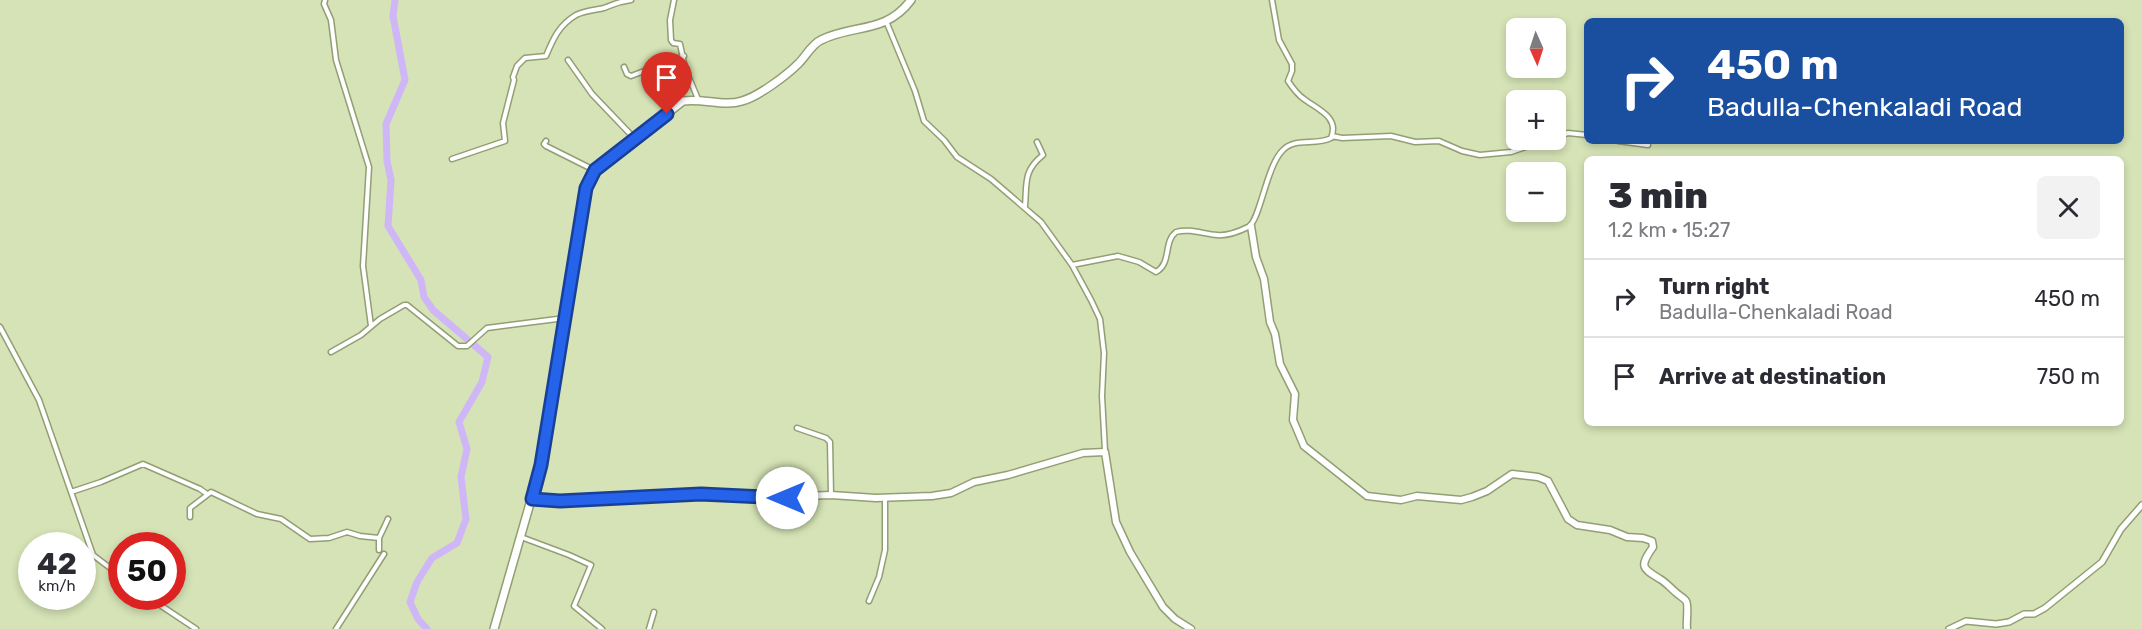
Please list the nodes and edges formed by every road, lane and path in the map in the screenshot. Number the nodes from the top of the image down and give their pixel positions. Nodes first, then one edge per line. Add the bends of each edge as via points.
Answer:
1 (325, 0) edge
2 (631, 0) edge
3 (674, 0) edge
4 (911, 0) edge
5 (1272, 0) edge
6 (886, 21) junction
7 (684, 56) junction
8 (568, 60) dead end
9 (624, 67) dead end
10 (698, 99) junction
11 (1566, 134) edge
12 (1584, 135) edge
13 (1332, 136) junction
14 (635, 139) junction
15 (546, 141) dead end
16 (1037, 142) dead end
17 (1517, 150) edge
18 (452, 159) dead end
19 (595, 170) junction
20 (1024, 207) junction
21 (1251, 226) junction
22 (1072, 265) junction
23 (566, 318) junction
24 (371, 326) junction
25 (0, 327) edge
26 (331, 352) dead end
27 (797, 428) dead end
28 (1105, 452) junction
29 (71, 492) junction
30 (207, 494) junction
31 (831, 495) junction
32 (885, 498) junction
33 (532, 499) junction
34 (2142, 505) edge
35 (190, 517) dead end
36 (388, 519) dead end
37 (521, 537) junction
38 (379, 538) junction
39 (379, 550) dead end
40 (384, 554) dead end
41 (108, 566) edge
42 (869, 601) dead end
43 (168, 610) edge
44 (654, 612) dead end
45 (196, 629) edge
46 (336, 629) edge
47 (494, 629) edge
48 (602, 629) edge
49 (649, 629) edge
50 (1191, 629) edge
51 (1687, 629) edge
52 (1949, 629) edge

1 - 24 street via 338,66 369,167 363,266
2 - 18 street via 577,15 556,33 546,56 525,58 513,77 503,123 505,141
3 - 7 street via 671,40 680,44
4 - 6 highway
5 - 13 street via 1279,40 1292,64 1288,81 1303,99 1331,119
6 - 10 highway via 818,41 798,64 743,101 729,104
6 - 20 street via 924,121 957,157
7 - 9 street via 631,76
7 - 10 street
8 - 14 street via 592,94
10 - 14 highway via 683,101
11 - 12 street
13 - 17 street via 1439,141 1480,155
13 - 21 street via 1319,142 1294,143 1282,150 1272,166
14 - 19 highway
15 - 19 street via 545,146
16 - 20 street via 1042,155 1027,172
19 - 23 highway via 586,188
20 - 22 street via 1041,222
21 - 22 street via 1219,236 1176,232 1172,234 1166,262 1156,272 1118,256
21 - 51 main road via 1280,364 1295,394 1293,420 1304,446 1367,496 1461,500 1487,491 1517,473 1538,477 1548,482 1568,519 1578,525 1652,541 1644,566 1686,600
22 - 28 street via 1102,328
23 - 24 street via 487,328 467,346 458,345 407,305
23 - 33 highway
24 - 26 street
25 - 29 street via 39,400
27 - 31 street via 830,442
28 - 32 main road via 1083,453 974,482 951,493
28 - 50 main road via 1116,522 1130,552 1163,607
29 - 30 street via 143,464
29 - 41 street via 93,555
30 - 35 street via 190,508
30 - 38 street via 211,492 257,514 282,519 310,539 347,532
31 - 32 main road
31 - 33 main road
32 - 42 street via 885,550
33 - 37 highway
34 - 52 street via 2121,529 2102,562 2045,608 2009,622 1966,621
36 - 38 street
37 - 47 highway
37 - 48 street via 591,566 574,606
38 - 39 street
40 - 46 street
43 - 45 street
44 - 49 street

